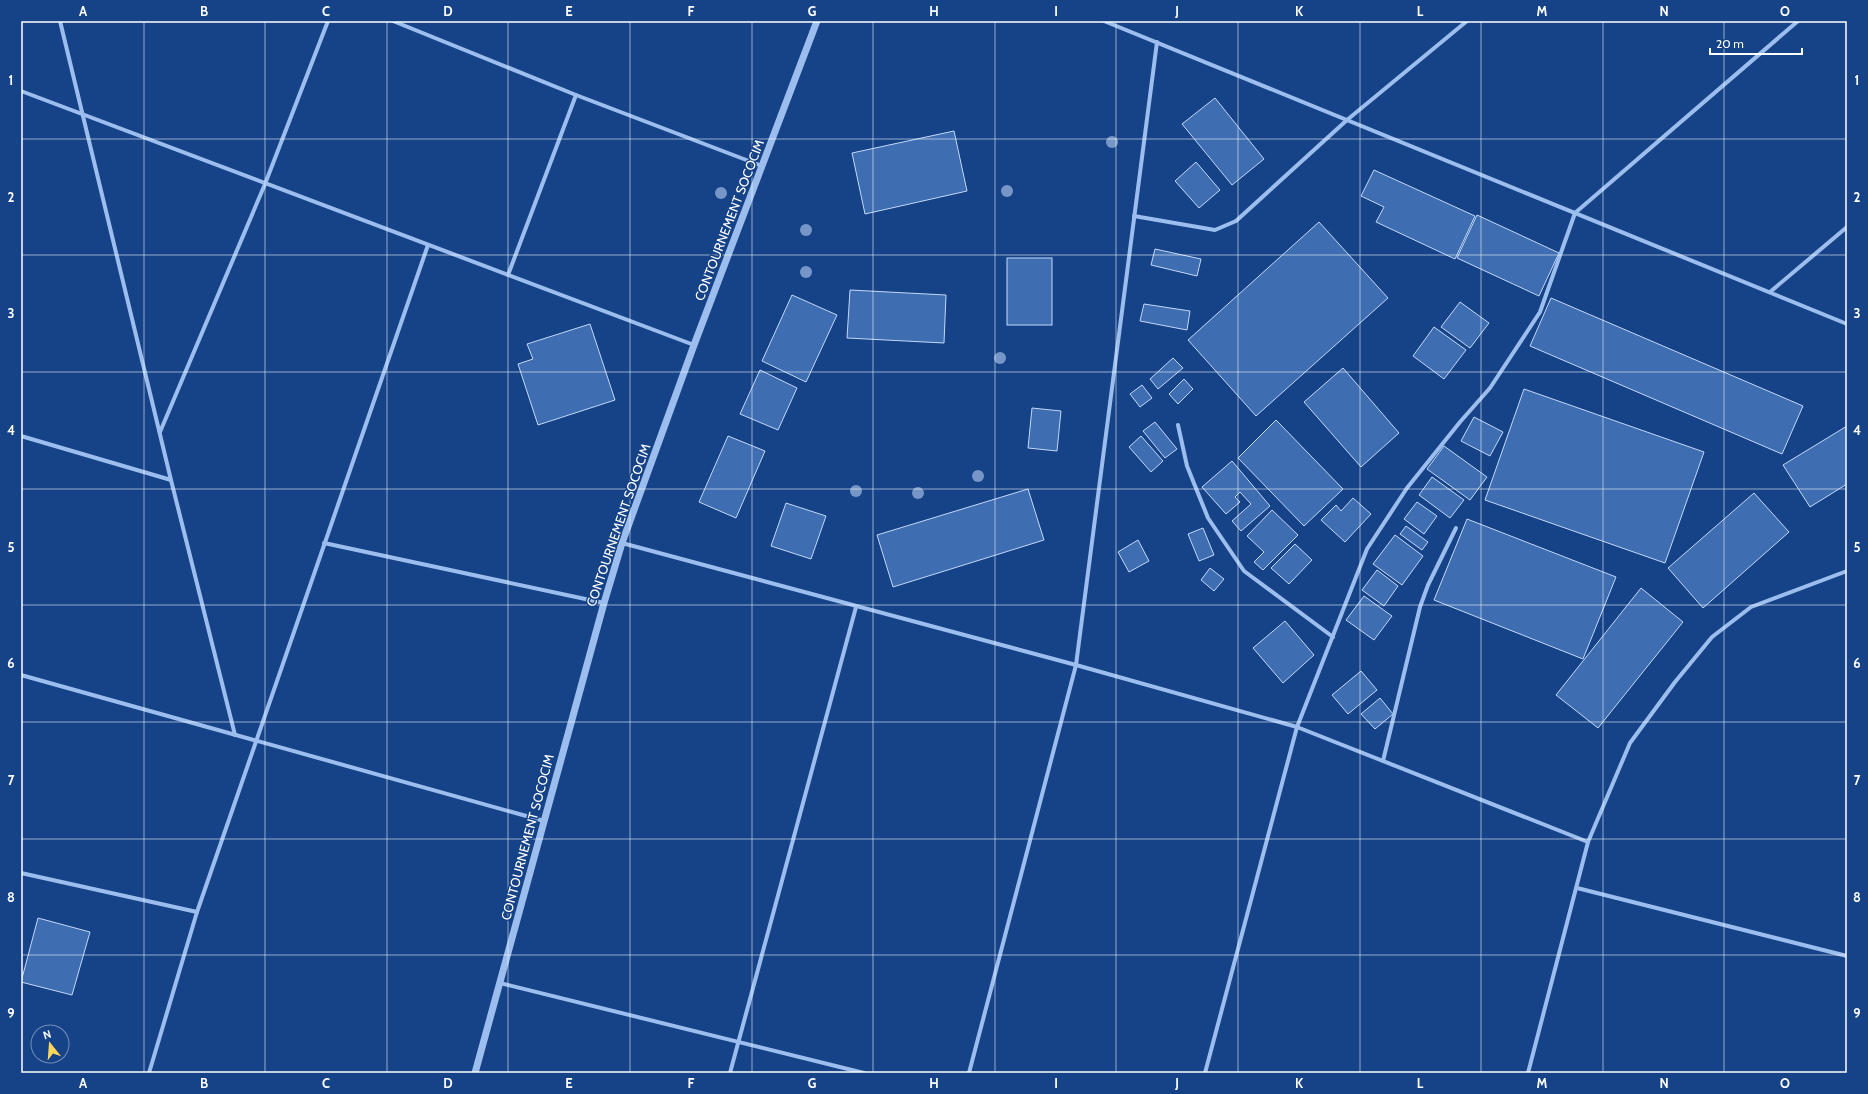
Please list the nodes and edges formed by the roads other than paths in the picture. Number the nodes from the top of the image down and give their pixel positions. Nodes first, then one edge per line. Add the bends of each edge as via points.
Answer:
1 (60, 21) edge
2 (328, 21) edge
3 (393, 21) edge
4 (817, 21) edge
5 (1104, 21) edge
6 (1466, 21) edge
7 (1798, 21) edge
8 (1157, 42) junction
9 (21, 91) edge
10 (576, 95) junction
11 (82, 114) junction
12 (1347, 120) junction
13 (762, 166) junction
14 (266, 184) junction
15 (1575, 213) junction
16 (1134, 216) junction
17 (1847, 227) edge
18 (428, 245) junction
19 (508, 275) junction
20 (1770, 292) junction
21 (1847, 324) edge
22 (694, 345) junction
23 (1178, 425) dead end
24 (160, 433) junction
25 (21, 436) edge
26 (171, 480) junction
27 (1456, 528) dead end
28 (324, 543) junction
29 (622, 543) junction
30 (1847, 571) edge
31 (604, 603) junction
32 (856, 607) junction
33 (1333, 637) junction
34 (1076, 665) junction
35 (21, 675) edge
36 (1297, 727) junction
37 (235, 735) junction
38 (256, 741) junction
39 (1383, 761) junction
40 (544, 821) junction
41 (1588, 842) junction
42 (21, 873) edge
43 (1577, 888) junction
44 (197, 912) junction
45 (1847, 956) edge
46 (499, 982) junction
47 (739, 1042) junction
48 (149, 1073) edge
49 (475, 1073) edge
50 (730, 1073) edge
51 (864, 1073) edge
52 (969, 1073) edge
53 (1206, 1073) edge
54 (1528, 1073) edge

1 - 11 street
2 - 14 street
3 - 10 street
4 - 13 street, CONTOURNEMENT SOCOCIM
5 - 8 street
6 - 12 street
7 - 15 street
8 - 12 street
8 - 16 street
9 - 11 street
10 - 13 street
10 - 19 street
11 - 14 street
11 - 24 street
12 - 15 street
12 - 16 street via 1236,221 1215,230
13 - 22 street, CONTOURNEMENT SOCOCIM
14 - 18 street
14 - 24 street
15 - 20 street
15 - 33 street via 1540,312 1490,388 1407,488 1367,549
16 - 34 street
17 - 20 street
18 - 19 street
18 - 28 street
19 - 22 street
20 - 21 street
22 - 29 street, CONTOURNEMENT SOCOCIM
23 - 33 street via 1187,466 1208,518 1244,571
24 - 26 street
25 - 26 street
26 - 37 street
27 - 39 street via 1420,607
28 - 31 street
28 - 38 street
29 - 31 street, CONTOURNEMENT SOCOCIM
29 - 32 street
30 - 41 street via 1751,607 1712,637 1630,743
31 - 40 street, CONTOURNEMENT SOCOCIM
32 - 34 street
32 - 47 street
33 - 36 street
34 - 36 street
34 - 52 street
35 - 37 street
36 - 39 street
36 - 53 street
37 - 38 street
38 - 40 street
38 - 44 street
39 - 41 street
40 - 46 street, CONTOURNEMENT SOCOCIM
41 - 43 street
42 - 44 street
43 - 45 street
43 - 54 street
44 - 48 street
46 - 47 street
46 - 49 street, CONTOURNEMENT SOCOCIM
47 - 50 street
47 - 51 street

